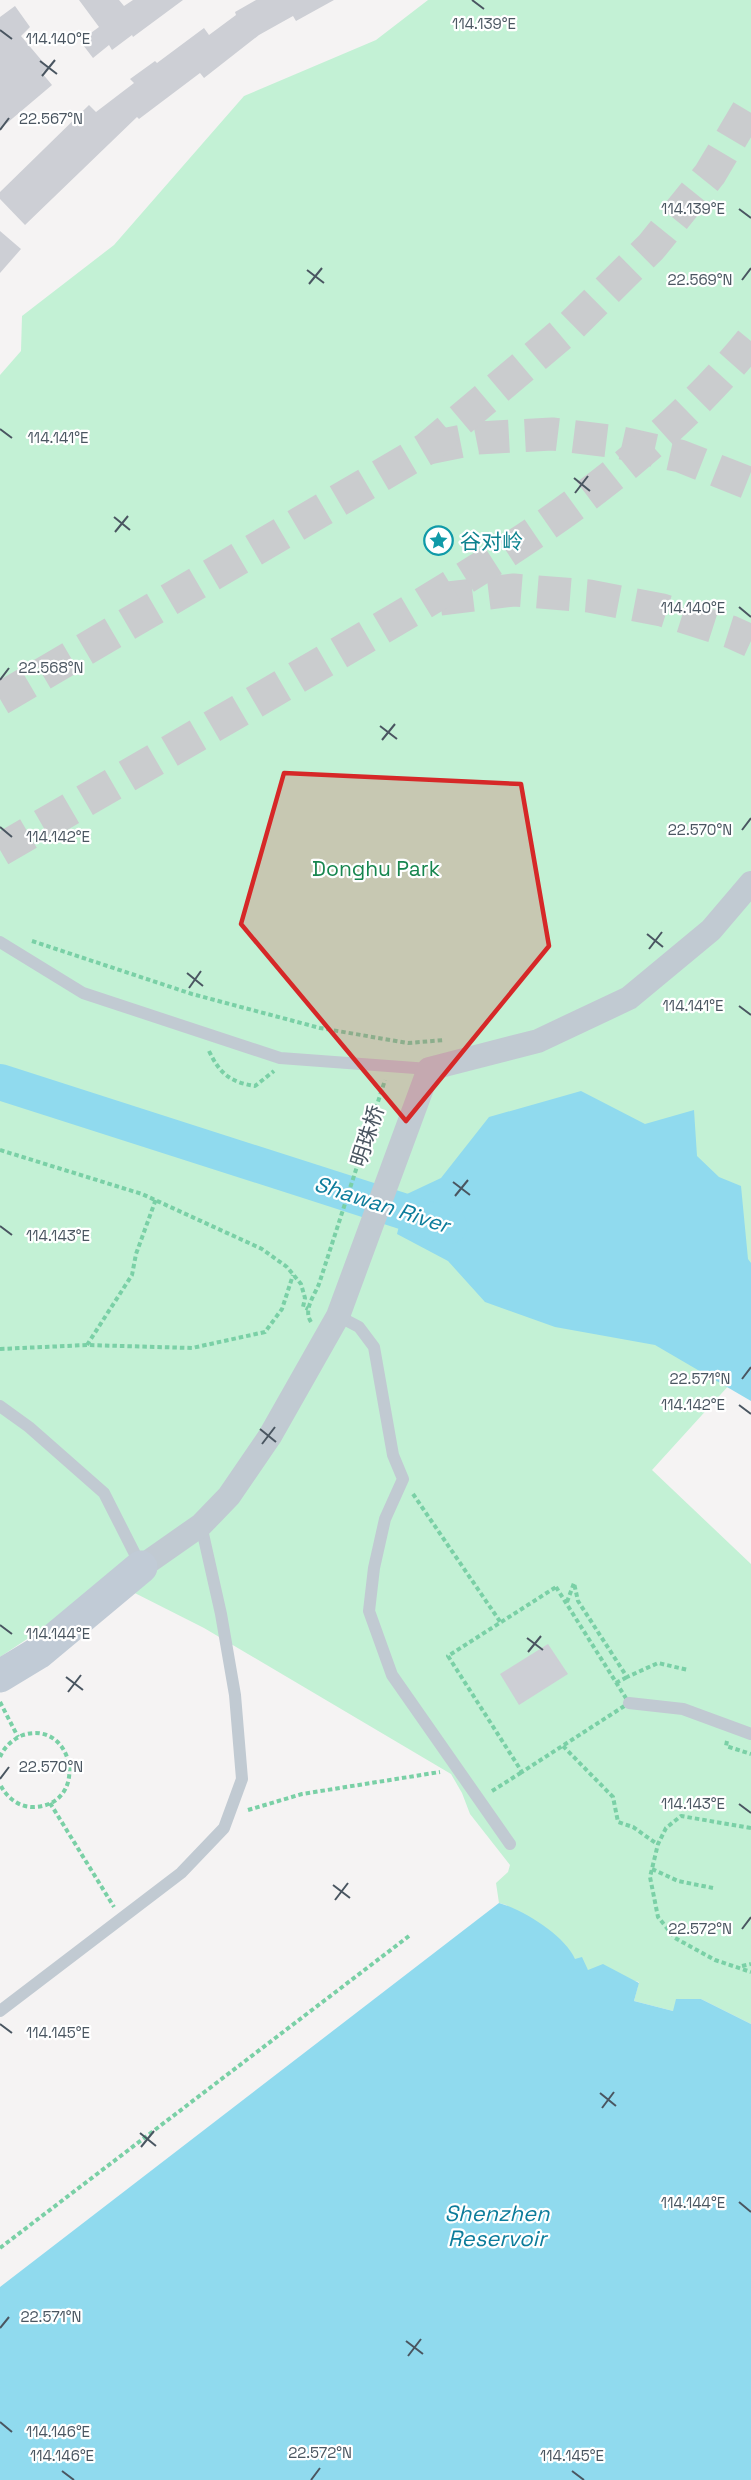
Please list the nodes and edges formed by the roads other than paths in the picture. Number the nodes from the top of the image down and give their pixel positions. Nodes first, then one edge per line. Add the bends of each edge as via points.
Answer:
1 (751, 883) edge
2 (0, 942) edge
3 (429, 1069) junction
4 (338, 1316) junction
5 (0, 1406) edge
6 (201, 1525) junction
7 (141, 1567) junction
8 (0, 1676) edge
9 (629, 1703) road end
10 (751, 1734) edge
11 (510, 1844) dead end
12 (0, 2011) edge

1 - 3 street via 711,930 629,998 538,1041
2 - 3 lane via 83,993 284,1059
3 - 4 street, 明珠桥
4 - 6 street, 明珠桥 via 270,1436 229,1496
4 - 11 lane via 359,1326 374,1347 393,1455 403,1479 385,1519 369,1611 392,1675
5 - 7 lane via 104,1493
6 - 7 street, 明珠桥
6 - 12 lane via 235,1695 242,1779 224,1828 181,1873
7 - 8 street via 38,1653
9 - 10 lane via 683,1709

